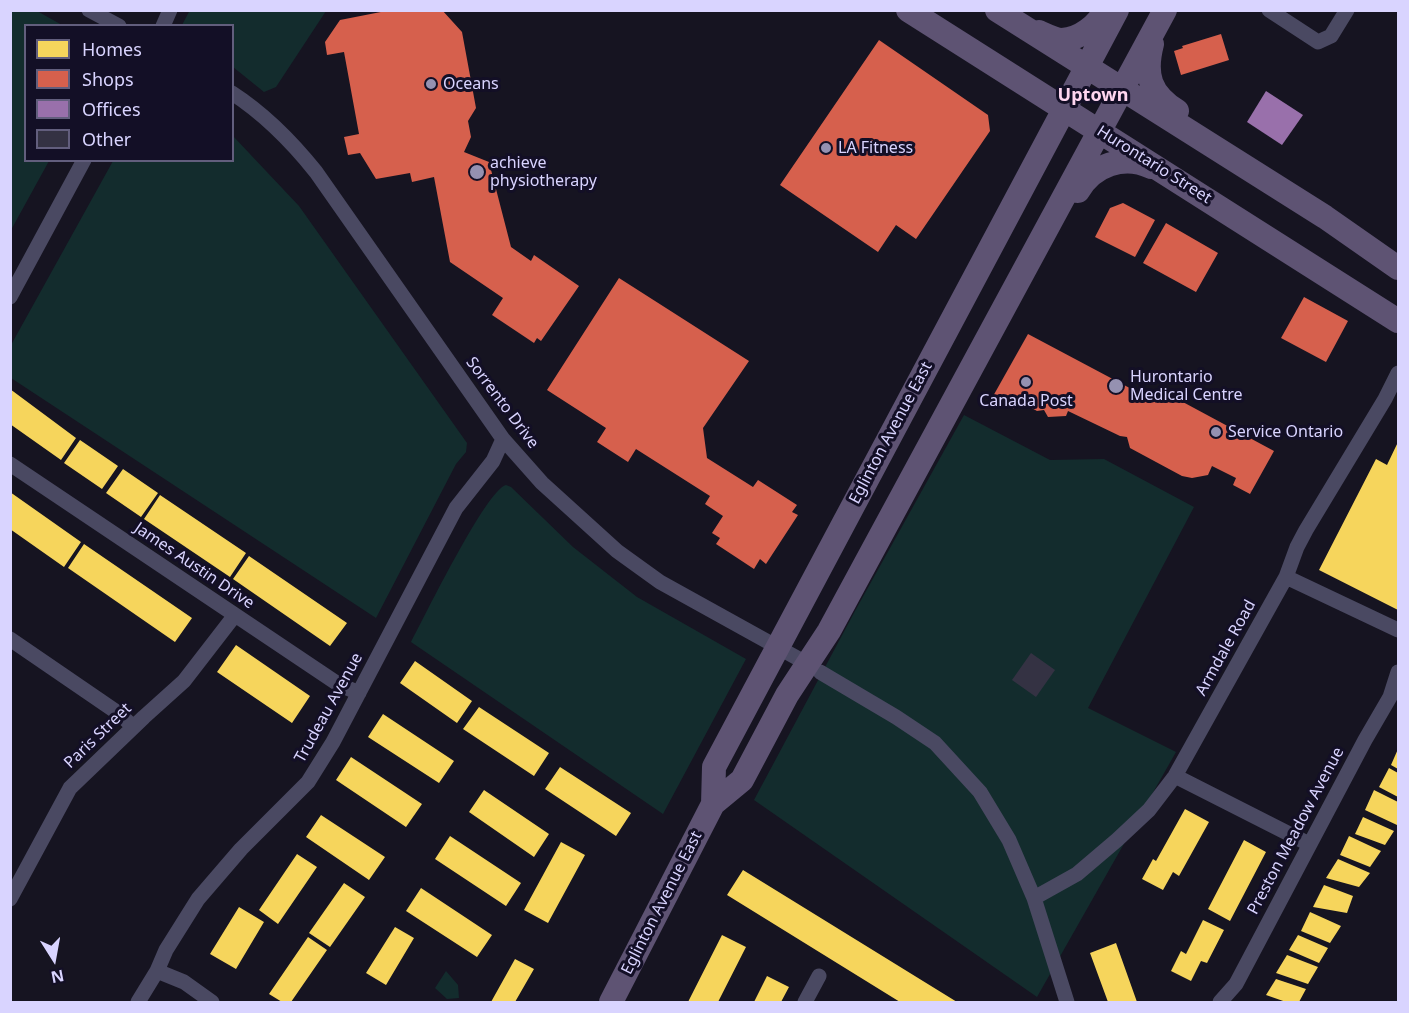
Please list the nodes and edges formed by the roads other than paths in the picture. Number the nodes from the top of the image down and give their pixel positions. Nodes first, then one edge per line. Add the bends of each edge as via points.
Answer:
1 (89, 10) edge
2 (170, 10) edge
3 (908, 10) edge
4 (1105, 10) edge
5 (1117, 10) edge
6 (1269, 10) edge
7 (1347, 10) edge
8 (1003, 15) edge
9 (1161, 17) edge
10 (115, 24) edge
11 (164, 24) edge
12 (1086, 67) junction
13 (1122, 90) junction
14 (234, 94) edge
15 (1064, 108) junction
16 (1100, 131) junction
17 (1198, 138) junction
18 (83, 162) edge
19 (1185, 184) junction
20 (1042, 240) junction
21 (1398, 268) edge
22 (10, 297) edge
23 (1398, 321) edge
24 (1398, 373) edge
25 (503, 439) junction
26 (10, 464) edge
27 (1286, 577) junction
28 (235, 615) junction
29 (1398, 630) edge
30 (10, 639) edge
31 (778, 647) junction
32 (814, 668) junction
33 (1398, 672) edge
34 (359, 693) junction
35 (133, 727) junction
36 (1175, 776) junction
37 (712, 804) junction
38 (1309, 844) junction
39 (1034, 898) junction
40 (10, 900) edge
41 (157, 971) junction
42 (819, 976) dead end
43 (138, 1002) edge
44 (212, 1002) edge
45 (611, 1002) edge
46 (805, 1002) edge
47 (1066, 1002) edge
48 (1220, 1002) edge

1 - 10 street
2 - 11 street
3 - 15 main road, Hurontario Street
4 - 8 main road via 1092,27 1062,40
5 - 12 main road, Eglinton Avenue East
6 - 7 street via 1318,42 1331,36
8 - 12 main road
9 - 13 main road, Eglinton Avenue East
9 - 17 main road via 1148,64 1152,86 1169,106 1189,119
12 - 13 main road
12 - 15 main road, Eglinton Avenue East
13 - 16 main road, Eglinton Avenue East
13 - 17 main road
14 - 25 street, Sorrento Drive via 266,117 316,172
15 - 16 main road, Hurontario Street
15 - 31 main road, Eglinton Avenue East
16 - 19 main road, Hurontario Street
16 - 20 main road, Eglinton Avenue East
17 - 21 main road
18 - 22 street
19 - 20 main road via 1140,162 1103,167 1092,172 1081,187 1060,227
19 - 23 main road, Hurontario Street
20 - 32 main road, Eglinton Avenue East via 830,631
24 - 27 street, Armdale Road via 1306,530
25 - 31 street, Sorrento Drive via 548,489 617,551 678,593
25 - 34 street, Trudeau Avenue via 493,461 456,508
26 - 28 street, James Austin Drive
27 - 29 street
27 - 36 street, Armdale Road
28 - 34 street, James Austin Drive via 338,684
28 - 35 street, Paris Street via 184,681
30 - 35 street
31 - 32 street, Sorrento Drive
31 - 37 main road, Eglinton Avenue East via 714,767
32 - 37 main road, Eglinton Avenue East via 787,695 742,780
32 - 39 street, Sorrento Drive via 935,743 980,792 1009,840
33 - 38 street, Preston Meadow Avenue via 1390,697
34 - 41 street, Trudeau Avenue via 308,782 198,899
35 - 40 street, Paris Street via 70,788
36 - 38 street
36 - 39 street, Armdale Road via 1149,810 1117,840 1077,874
37 - 45 main road, Eglinton Avenue East
38 - 48 street, Preston Meadow Avenue via 1236,984
39 - 47 street, Sorrento Drive
41 - 43 street, Trudeau Avenue
41 - 44 street via 184,982
42 - 46 street

